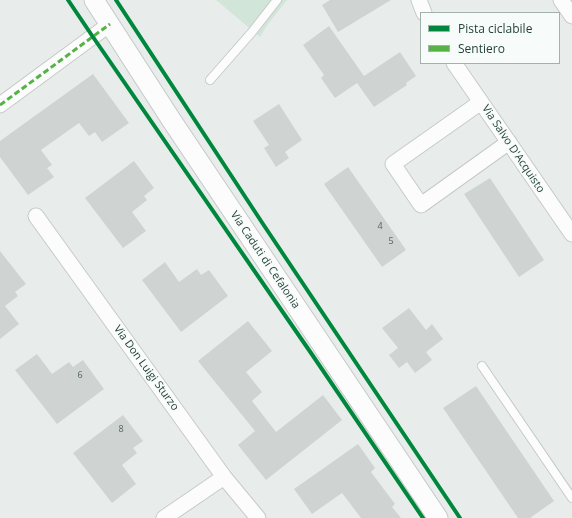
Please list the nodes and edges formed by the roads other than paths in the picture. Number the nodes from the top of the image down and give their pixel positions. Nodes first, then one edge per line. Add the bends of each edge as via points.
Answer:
1 (94, 0) edge
2 (278, 0) edge
3 (419, 0) edge
4 (561, 0) edge
5 (424, 12) edge
6 (572, 16) edge
7 (110, 24) junction
8 (455, 64) edge
9 (210, 80) dead end
10 (481, 102) junction
11 (0, 105) edge
12 (509, 142) junction
13 (36, 216) dead end
14 (572, 234) edge
15 (482, 366) dead end
16 (224, 477) junction
17 (572, 498) edge
18 (164, 518) edge
19 (258, 518) edge
20 (438, 518) edge

1 - 7 street, Via Caduti di Cefalonia
2 - 9 lane
3 - 5 street
4 - 6 street
7 - 11 street
7 - 20 street, Via Caduti di Cefalonia via 172,121
8 - 10 street, Via Salvo D'Acquisto
10 - 12 street, Via Salvo D'Acquisto
10 - 12 street via 393,164 421,205
12 - 14 street, Via Salvo D'Acquisto
13 - 16 street, Via Don Luigi Sturzo
15 - 17 lane
16 - 18 street
16 - 19 street, Via Don Luigi Sturzo

